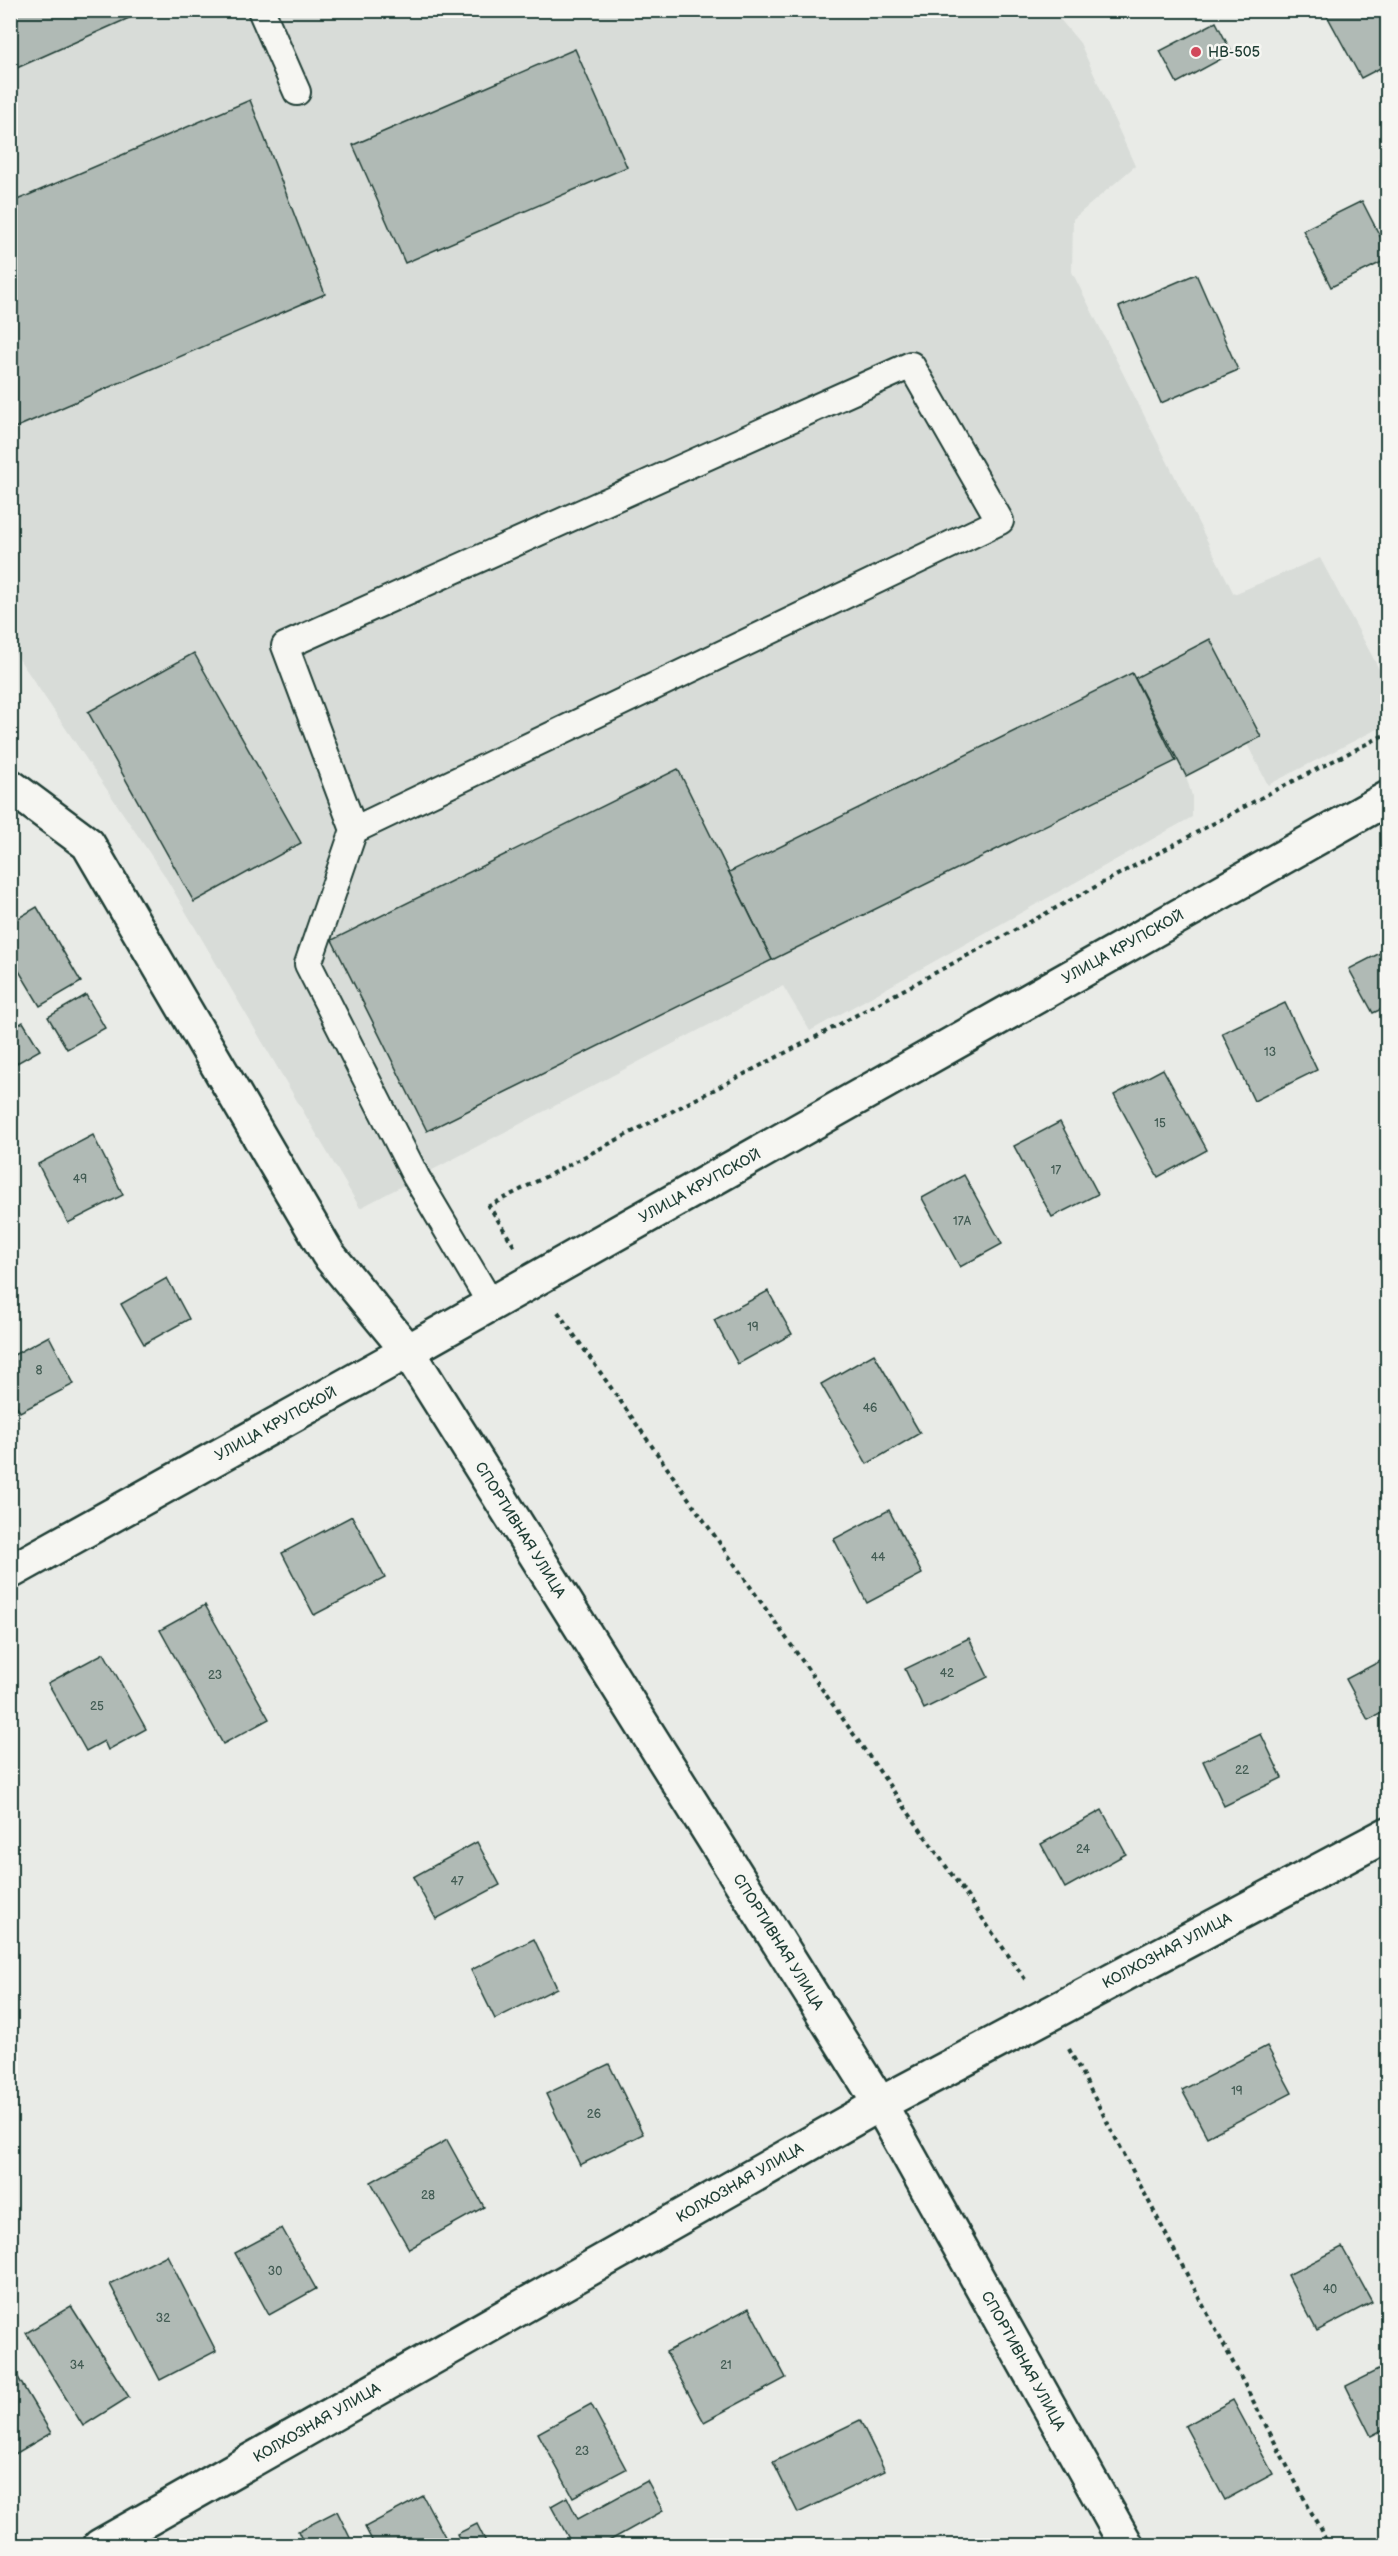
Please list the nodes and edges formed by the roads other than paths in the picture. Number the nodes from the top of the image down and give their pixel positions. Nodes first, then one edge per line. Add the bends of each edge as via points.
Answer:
1 (261, 10) edge
2 (297, 92) dead end
3 (10, 786) edge
4 (1388, 798) edge
5 (354, 830) junction
6 (491, 1304) junction
7 (408, 1351) junction
8 (10, 1572) edge
9 (1388, 1834) edge
10 (879, 2104) junction
11 (100, 2546) edge
12 (1126, 2546) edge

1 - 2 lane
3 - 7 street, СПОРТИВНАЯ УЛИЦА via 88,844 328,1254
4 - 6 street, УЛИЦА КРУПСКОЙ
5 - 5 lane via 1000,521 911,365 285,646
5 - 6 lane via 308,964 416,1177
6 - 7 street, УЛИЦА КРУПСКОЙ
7 - 8 street, УЛИЦА КРУПСКОЙ
7 - 10 street, СПОРТИВНАЯ УЛИЦА
9 - 10 street, КОЛХОЗНАЯ УЛИЦА
10 - 11 street, КОЛХОЗНАЯ УЛИЦА
10 - 12 street, СПОРТИВНАЯ УЛИЦА

